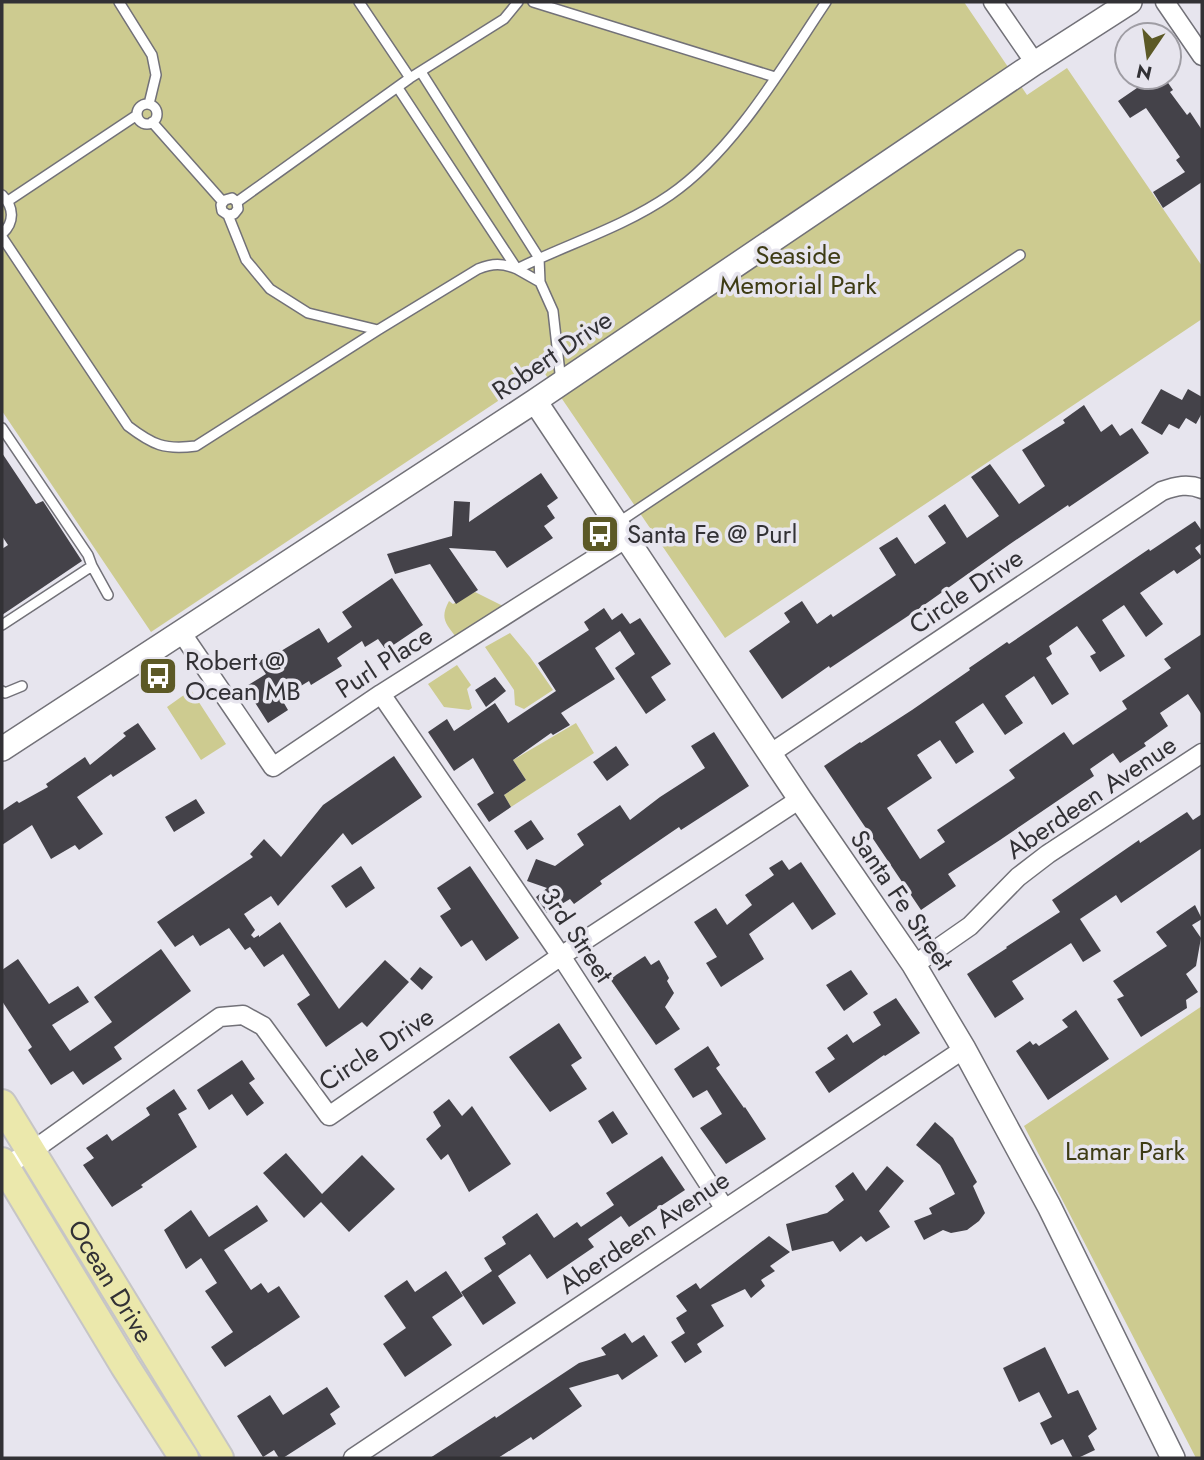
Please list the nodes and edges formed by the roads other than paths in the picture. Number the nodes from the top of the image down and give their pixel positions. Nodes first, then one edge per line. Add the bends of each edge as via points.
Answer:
1 (119, 2) edge
2 (359, 2) edge
3 (518, 2) edge
4 (533, 2) edge
5 (826, 2) edge
6 (993, 2) edge
7 (1130, 2) edge
8 (1165, 2) edge
9 (1202, 56) edge
10 (1035, 62) junction
11 (421, 72) junction
12 (775, 77) junction
13 (410, 78) junction
14 (398, 88) junction
15 (149, 104) junction
16 (137, 116) junction
17 (152, 122) junction
18 (5, 198) edge
19 (223, 202) junction
20 (237, 202) junction
21 (228, 215) junction
22 (2, 236) edge
23 (1020, 255) dead end
24 (539, 258) junction
25 (516, 269) junction
26 (540, 282) junction
27 (378, 330) junction
28 (561, 384) junction
29 (535, 401) junction
30 (2, 428) edge
31 (1199, 488) edge
32 (622, 531) junction
33 (92, 566) junction
34 (108, 595) dead end
35 (2, 625) edge
36 (181, 632) junction
37 (22, 687) dead end
38 (2, 691) edge
39 (381, 694) junction
40 (2, 749) edge
41 (771, 753) junction
42 (1202, 753) edge
43 (800, 799) junction
44 (561, 956) junction
45 (914, 965) junction
46 (964, 1049) junction
47 (2, 1104) edge
48 (32, 1151) junction
49 (3, 1164) edge
50 (726, 1209) junction
51 (101, 1264) junction
52 (74, 1281) junction
53 (154, 1351) junction
54 (125, 1366) junction
55 (184, 1458) edge
56 (219, 1458) edge
57 (352, 1458) edge
58 (1173, 1458) edge

1 - 15 lane via 152,55 156,75
2 - 13 lane
3 - 11 lane via 504,19
4 - 12 lane
5 - 12 lane
6 - 10 street
7 - 10 street, Robert Drive
8 - 9 street
10 - 28 street, Robert Drive
11 - 13 lane
11 - 24 lane
12 - 24 lane via 716,154 671,194 635,216
13 - 14 lane
14 - 20 lane
14 - 25 lane
15 - 16 lane via 141,105
15 - 17 lane via 156,112
16 - 17 lane via 145,124
16 - 18 lane
17 - 19 lane
18 - 22 lane via 11,220
19 - 20 lane via 232,198
19 - 21 lane via 222,211
20 - 21 lane via 237,211
21 - 27 lane via 246,260 270,289 308,313
22 - 27 lane via 128,426 148,442 177,449 196,446
23 - 32 lane
24 - 25 lane
24 - 26 lane
25 - 26 lane
25 - 27 lane via 503,264 478,269
26 - 28 lane via 553,311
28 - 29 street, Robert Drive
29 - 32 street, Santa Fe Street
29 - 36 street, Robert Drive
30 - 33 lane
31 - 41 street, Circle Drive via 1177,485 1162,491
32 - 39 street, Purl Place
32 - 41 street, Santa Fe Street
33 - 34 lane
33 - 35 lane
36 - 39 street, Purl Place via 273,767
36 - 40 street, Robert Drive
37 - 38 lane
39 - 44 street, 3rd Street
41 - 43 street, Santa Fe Street
42 - 45 street, Aberdeen Avenue via 1018,877 970,926
43 - 44 street, Circle Drive
43 - 45 street, Santa Fe Street
44 - 48 street, Circle Drive via 329,1116 263,1026 243,1015 220,1017
44 - 50 street, 3rd Street
45 - 46 street, Santa Fe Street
46 - 50 street, Aberdeen Avenue
46 - 58 street, Santa Fe Street via 1049,1206
47 - 48 main road, Ocean Drive
48 - 49 street, Circle Drive
48 - 51 main road, Ocean Drive
49 - 52 main road, Ocean Drive
50 - 57 street, Aberdeen Avenue
51 - 52 main road
51 - 53 main road, Ocean Drive
52 - 54 main road, Ocean Drive
53 - 54 main road
53 - 56 main road, Ocean Drive
54 - 55 main road, Ocean Drive

